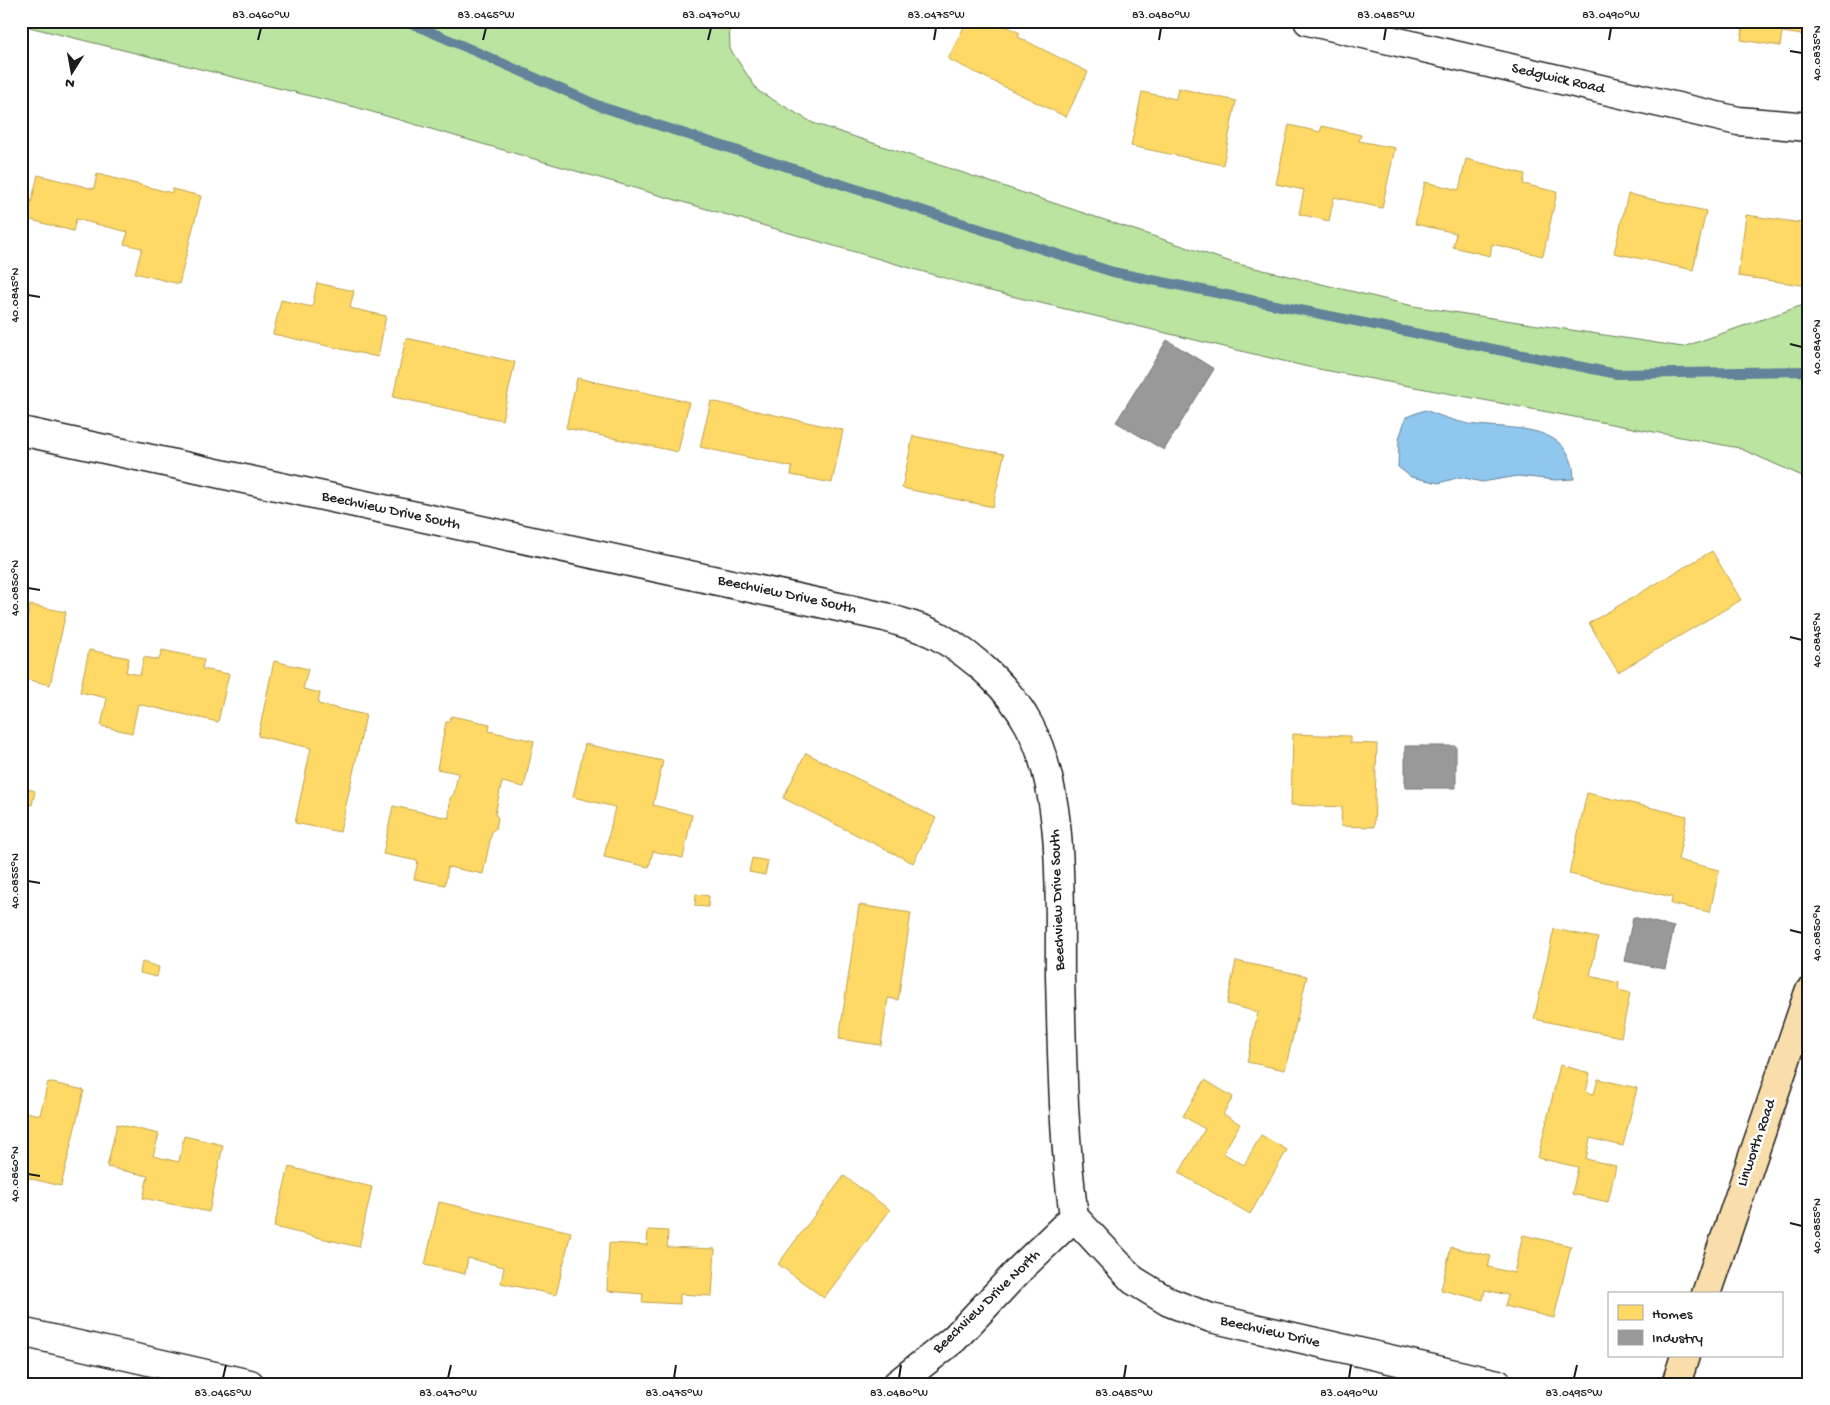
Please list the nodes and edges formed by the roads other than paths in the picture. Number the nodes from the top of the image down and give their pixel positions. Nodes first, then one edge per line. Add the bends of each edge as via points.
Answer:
1 (1308, 21) edge
2 (1338, 24) edge
3 (1809, 128) edge
4 (21, 431) edge
5 (1809, 992) edge
6 (1074, 1217) junction
7 (1707, 1292) edge
8 (21, 1332) edge
9 (1684, 1358) edge
10 (250, 1384) edge
11 (897, 1384) edge
12 (1498, 1384) edge
13 (1676, 1384) edge

1 - 2 street, Sedgwick Road
2 - 3 street, Sedgwick Road via 1738,121
4 - 6 street, Beechview Drive South via 885,617 937,636 981,664 1029,725 1040,752 1052,804 1059,855 1065,1154
5 - 7 main road, Linworth Road
6 - 11 street, Beechview Drive North via 954,1339
6 - 12 street, Beechview Drive via 1133,1280 1169,1302 1211,1318
8 - 10 street
9 - 13 main road

